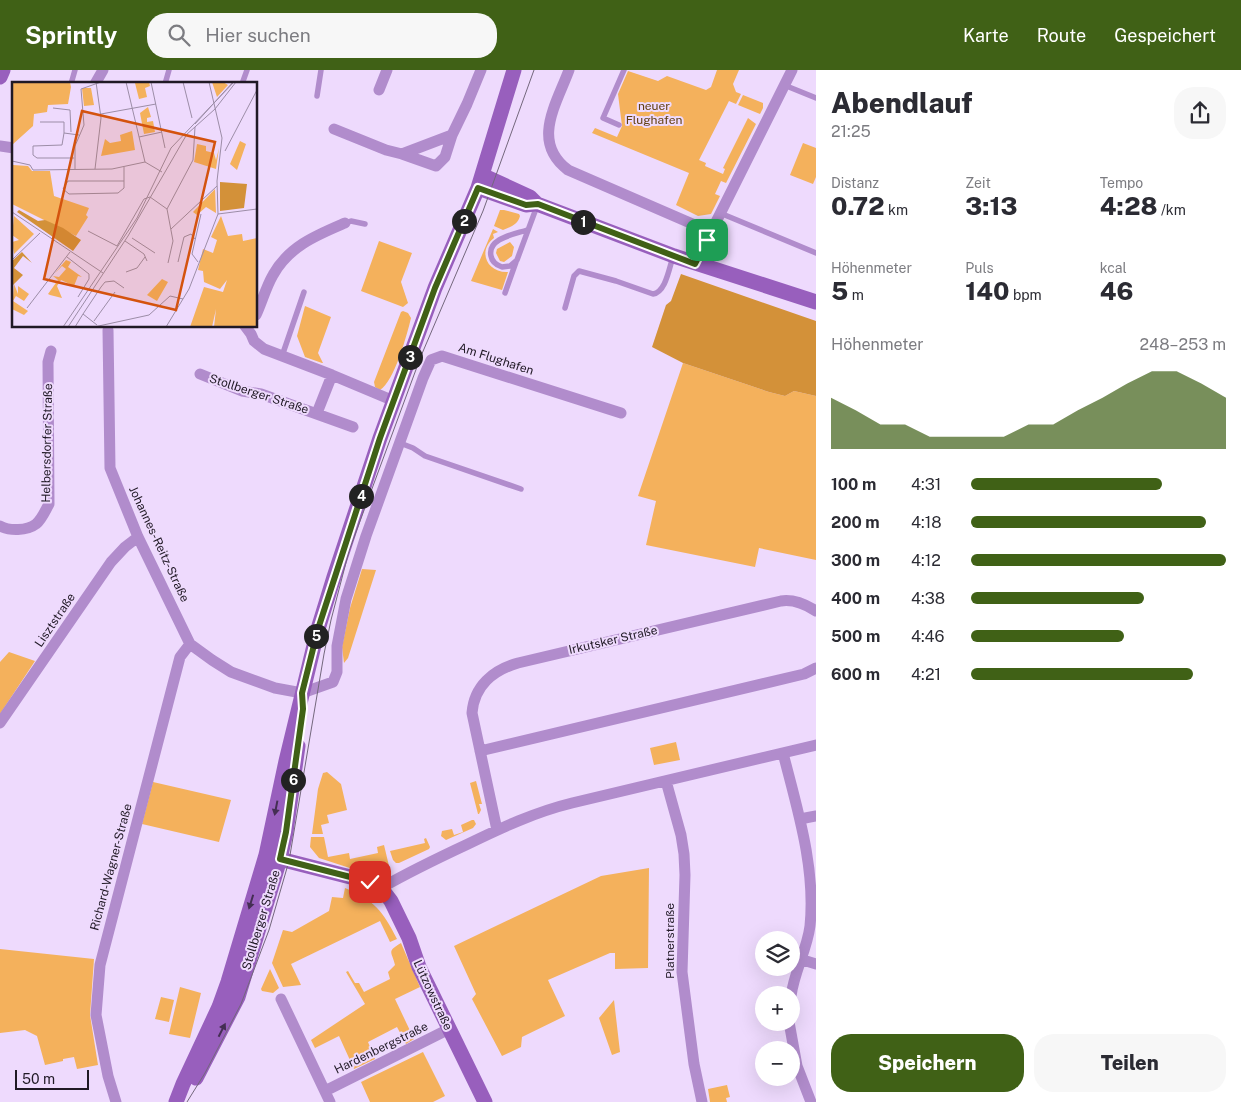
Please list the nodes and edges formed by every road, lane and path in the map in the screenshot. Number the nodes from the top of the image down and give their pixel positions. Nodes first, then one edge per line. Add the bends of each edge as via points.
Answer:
1 (3, 70) edge
2 (103, 70) edge
3 (247, 70) edge
4 (321, 70) edge
5 (387, 70) edge
6 (481, 70) edge
7 (514, 70) edge
8 (569, 70) edge
9 (624, 70) edge
10 (792, 70) edge
11 (0, 77) edge
12 (96, 82) edge
13 (243, 82) edge
14 (784, 85) junction
15 (379, 90) dead end
16 (316, 96) dead end
17 (816, 98) edge
18 (619, 125) dead end
19 (334, 129) dead end
20 (452, 135) junction
21 (402, 154) junction
22 (480, 181) junction
23 (538, 204) junction
24 (720, 213) junction
25 (345, 223) joint
26 (364, 224) dead end
27 (527, 230) junction
28 (711, 232) junction
29 (816, 253) edge
30 (674, 256) junction
31 (517, 260) junction
32 (695, 264) junction
33 (304, 292) dead end
34 (505, 293) dead end
35 (816, 302) edge
36 (565, 308) dead end
37 (258, 310) edge
38 (249, 329) edge
39 (108, 330) dead end
40 (51, 351) dead end
41 (282, 356) junction
42 (200, 374) dead end
43 (332, 375) junction
44 (394, 401) junction
45 (317, 413) junction
46 (621, 413) dead end
47 (353, 426) dead end
48 (400, 443) junction
49 (521, 489) dead end
50 (0, 526) edge
51 (138, 537) junction
52 (816, 611) edge
53 (190, 644) junction
54 (816, 668) edge
55 (302, 693) junction
56 (0, 723) edge
57 (816, 744) edge
58 (480, 751) junction
59 (783, 753) junction
60 (666, 781) junction
61 (816, 816) edge
62 (800, 820) junction
63 (497, 830) junction
64 (273, 857) junction
65 (381, 888) junction
66 (802, 960) junction
67 (816, 964) edge
68 (793, 986) edge
69 (282, 1000) dead end
70 (449, 1029) junction
71 (790, 1031) edge
72 (325, 1091) junction
73 (116, 1102) edge
74 (178, 1102) edge
75 (330, 1102) edge
76 (484, 1102) edge
77 (702, 1102) edge
78 (811, 1102) edge

1 - 11 main road
2 - 12 street
3 - 13 lane
4 - 16 lane
5 - 15 street
6 - 20 street
7 - 22 main road, Stollberger Straße
8 - 28 street via 547,129 549,148 555,160 568,170
9 - 18 lane via 602,118
10 - 14 street
14 - 17 lane
14 - 24 street
19 - 21 street
20 - 21 street
20 - 21 street via 445,157 436,166
22 - 23 main road via 526,205
22 - 44 main road, Stollberger Straße via 435,288
23 - 27 lane
23 - 30 main road
24 - 28 street
24 - 29 lane
25 - 26 lane
25 - 37 street via 303,242 285,259 273,274
27 - 31 lane
27 - 31 lane via 497,241 492,247 491,257 497,265 510,266
28 - 32 street
30 - 32 main road
30 - 36 lane via 662,290 657,294 579,271 574,276
31 - 34 lane
32 - 35 main road
33 - 41 lane
38 - 41 street via 254,341
39 - 51 street, Johannes-Reitz-Straße via 110,468
40 - 50 street, Helbersdorfer Straße via 48,362 49,504 34,526 17,530
41 - 43 street
42 - 45 street, Stollberger Straße via 242,391
43 - 44 street
43 - 45 street, Stollberger Straße
44 - 55 main road, Stollberger Straße via 331,586
45 - 47 street, Stollberger Straße
46 - 48 street, Am Flughafen via 442,356 431,360
48 - 49 lane via 425,456
48 - 55 street, Am Flughafen via 346,600 337,646 337,672 333,682
51 - 53 street, Johannes-Reitz-Straße
51 - 56 street, Lisztstraße via 111,562
52 - 58 street, Irkutsker Straße via 806,604 781,600 505,666 482,685 472,704
53 - 55 street, Johannes-Reitz-Straße via 231,672 275,688
53 - 73 street, Richard-Wagner-Straße via 180,657 100,965 96,1015
54 - 58 street via 804,674
55 - 64 main road, Stollberger Straße
57 - 59 street
58 - 63 street, Irkutsker Straße
59 - 60 street
59 - 62 street
60 - 63 street via 561,805
60 - 77 street, Platnerstraße via 684,854 682,972
61 - 62 street
62 - 66 street via 812,891 810,927
63 - 65 street
64 - 65 main road via 370,882
64 - 74 main road, Stollberger Straße via 219,1007
65 - 70 main road, Lützowstraße via 409,938 419,967
66 - 67 street
66 - 68 street
69 - 72 street
70 - 72 street, Hardenbergstraße
70 - 76 main road, Lützowstraße
71 - 78 street via 797,1066
72 - 75 street

